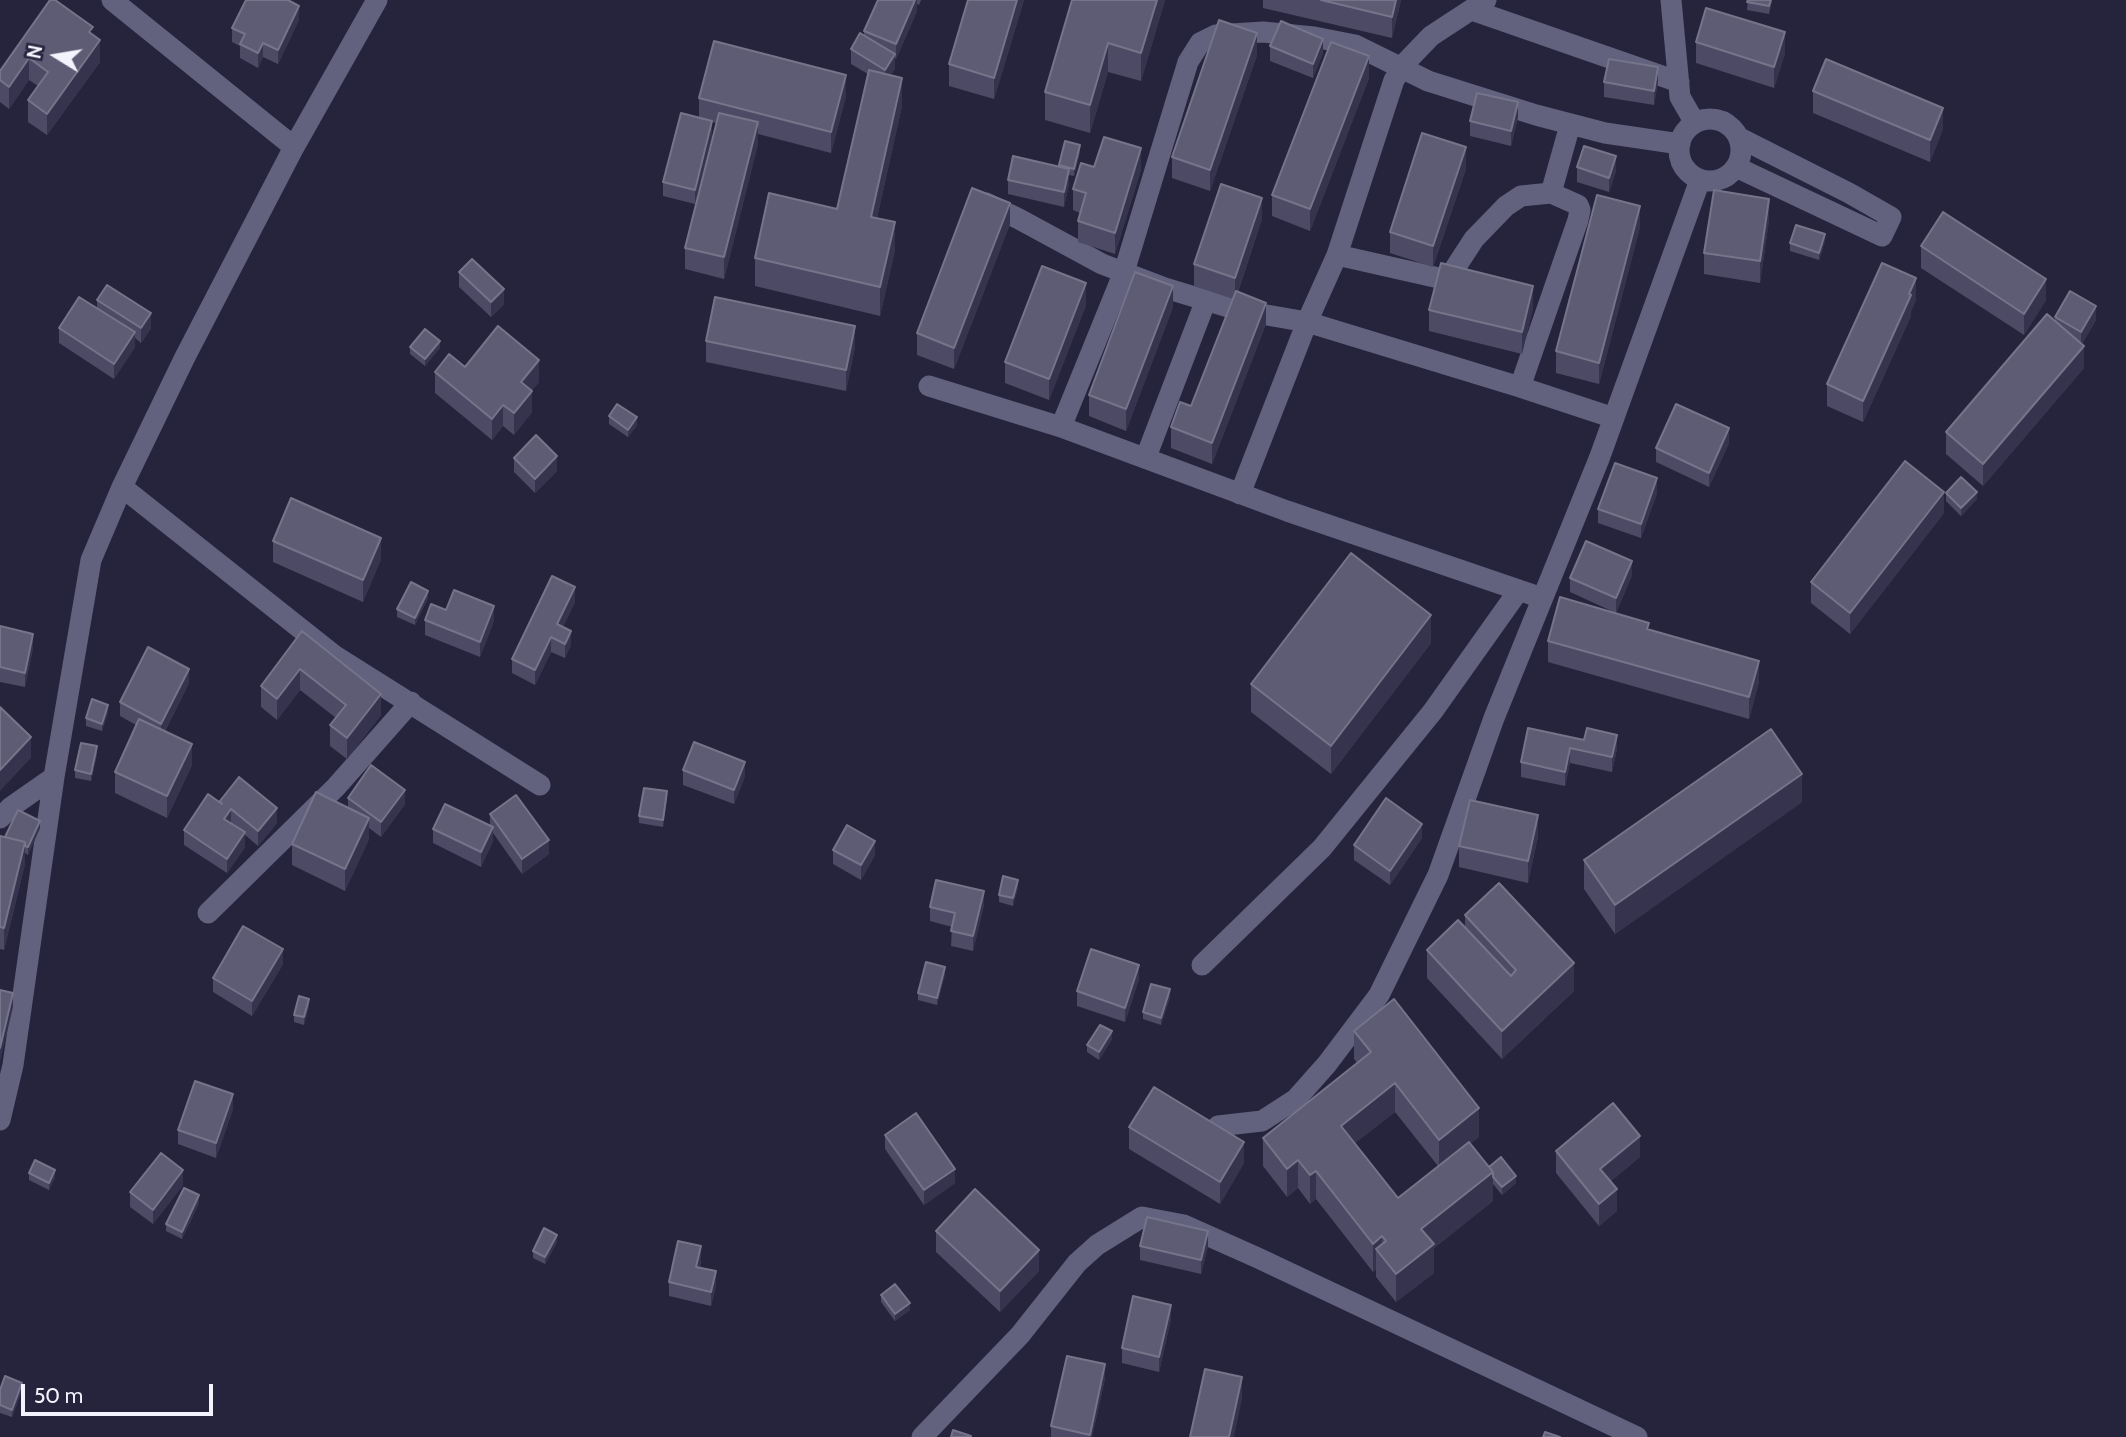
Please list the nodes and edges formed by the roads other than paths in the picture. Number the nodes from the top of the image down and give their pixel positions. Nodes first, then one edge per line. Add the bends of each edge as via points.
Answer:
1 (112, 0) edge
2 (377, 0) edge
3 (1671, 0) edge
4 (1479, 5) edge
5 (1401, 69) junction
6 (1679, 82) junction
7 (1695, 123) junction
8 (1570, 125) junction
9 (1738, 137) junction
10 (1680, 144) junction
11 (295, 147) junction
12 (1736, 167) junction
13 (1700, 180) junction
14 (1551, 193) junction
15 (985, 203) edge
16 (1337, 255) junction
17 (1124, 272) junction
18 (1448, 279) junction
19 (1485, 289) edge
20 (1523, 298) edge
21 (1206, 300) junction
22 (1548, 304) junction
23 (1307, 322) junction
24 (929, 386) dead end
25 (1520, 387) junction
26 (1614, 418) junction
27 (1061, 428) junction
28 (1146, 457) junction
29 (122, 487) junction
30 (1240, 494) junction
31 (1519, 590) junction
32 (1542, 598) junction
33 (411, 702) junction
34 (54, 777) junction
35 (540, 785) dead end
36 (0, 818) edge
37 (208, 913) dead end
38 (1202, 965) dead end
39 (0, 1120) edge
40 (1218, 1126) edge
41 (922, 1437) edge
42 (1637, 1437) edge

1 - 11 street
2 - 11 street
3 - 6 street
4 - 5 street via 1432,36
4 - 6 street
5 - 8 street
5 - 16 street
5 - 17 street via 1355,46 1314,37 1263,32 1216,35 1200,43 1188,62
6 - 7 street
7 - 9 street via 1705,119 1724,122
7 - 10 street
8 - 10 street
8 - 14 street
9 - 12 street
9 - 12 street via 1849,193 1886,226
10 - 13 street via 1684,167
11 - 29 street
12 - 13 street via 1720,179
13 - 26 street
14 - 18 street via 1521,196 1506,206 1474,239
14 - 22 street via 1578,205 1580,211
15 - 17 street
16 - 18 street
16 - 23 street
17 - 21 street
17 - 27 street
18 - 19 street
20 - 22 street
21 - 23 street
21 - 28 street
22 - 25 street
23 - 25 street
23 - 30 street
24 - 27 street
25 - 26 street
26 - 32 street
27 - 28 street
28 - 30 street
29 - 33 street via 335,656
29 - 34 street via 91,560
30 - 31 street
31 - 32 street
31 - 38 street via 1433,712 1322,848
32 - 40 street via 1438,875 1379,995 1296,1099 1262,1121
33 - 35 street
33 - 37 street via 336,786
34 - 36 street
34 - 39 street via 13,1065
41 - 42 street via 1020,1335 1077,1263 1142,1217 1184,1225

